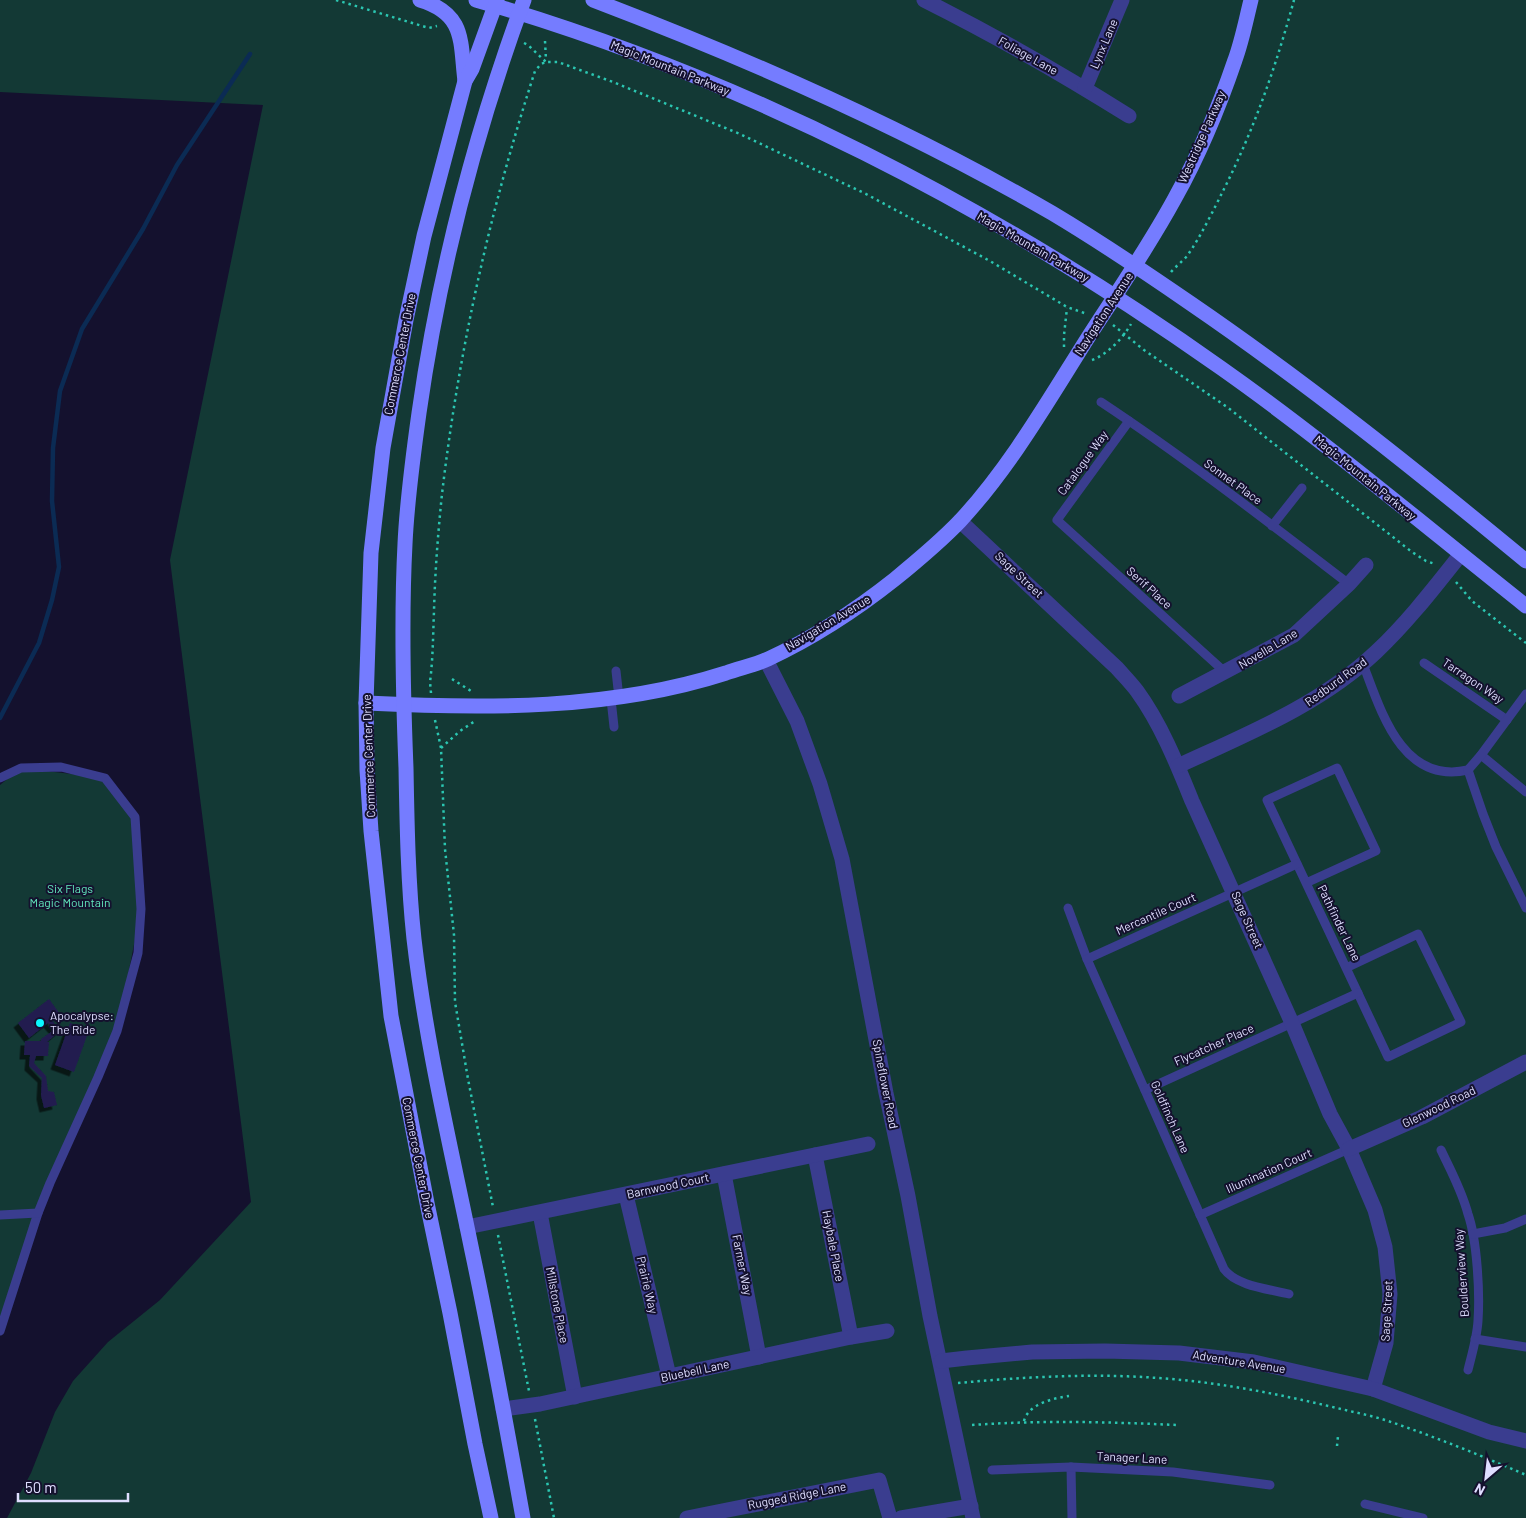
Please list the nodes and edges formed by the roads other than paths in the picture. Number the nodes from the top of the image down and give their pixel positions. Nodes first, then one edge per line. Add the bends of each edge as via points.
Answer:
1 (420, 0) edge
2 (476, 0) edge
3 (593, 0) edge
4 (924, 0) edge
5 (1122, 0) edge
6 (1252, 0) edge
7 (496, 3) edge
8 (522, 6) edge
9 (465, 81) junction
10 (1085, 88) junction
11 (1128, 116) dead end
12 (1135, 265) junction
13 (1116, 296) junction
14 (1101, 402) dead end
15 (1129, 421) junction
16 (1302, 488) dead end
17 (1057, 520) joint
18 (960, 521) junction
19 (1272, 526) junction
20 (1461, 554) junction
21 (1526, 561) edge
22 (1366, 565) dead end
23 (1349, 584) junction
24 (1526, 606) edge
25 (766, 660) junction
26 (1424, 663) dead end
27 (1363, 664) junction
28 (616, 671) dead end
29 (1226, 673) junction
30 (1526, 694) edge
31 (1180, 696) dead end
32 (615, 699) junction
33 (366, 703) junction
34 (404, 705) junction
35 (1507, 720) junction
36 (614, 726) dead end
37 (1481, 755) junction
38 (1178, 766) junction
39 (1468, 770) junction
40 (0, 778) edge
41 (1526, 792) edge
42 (1297, 864) junction
43 (1306, 884) junction
44 (1234, 892) junction
45 (1525, 903) edge
46 (1068, 908) dead end
47 (1087, 959) junction
48 (1346, 968) junction
49 (1358, 993) junction
50 (1292, 1023) junction
51 (1526, 1062) edge
52 (1145, 1090) junction
53 (868, 1144) dead end
54 (1349, 1149) junction
55 (1441, 1150) dead end
56 (815, 1155) junction
57 (724, 1174) junction
58 (626, 1195) junction
59 (540, 1213) junction
60 (38, 1214) junction
61 (0, 1215) edge
62 (1200, 1215) junction
63 (1526, 1219) edge
64 (467, 1227) junction
65 (1473, 1234) junction
66 (1289, 1294) dead end
67 (0, 1331) edge
68 (887, 1331) dead end
69 (851, 1337) junction
70 (1475, 1339) junction
71 (1526, 1347) edge
72 (759, 1357) junction
73 (941, 1362) junction
74 (1468, 1370) dead end
75 (669, 1376) junction
76 (1373, 1389) junction
77 (575, 1397) junction
78 (503, 1409) junction
79 (1526, 1441) edge
80 (1071, 1468) junction
81 (992, 1470) dead end
82 (1270, 1485) dead end
83 (1365, 1504) dead end
84 (972, 1512) edge
85 (738, 1513) edge
86 (491, 1518) edge
87 (523, 1518) edge
88 (686, 1518) edge
89 (890, 1518) edge
90 (901, 1518) edge
91 (1072, 1518) edge
92 (1423, 1518) edge

1 - 9 street via 438,8 454,23 463,46
2 - 7 street, Magic Mountain Parkway
3 - 12 street via 743,60 910,135 1053,214
4 - 10 street, Foliage Lane
5 - 10 street, Lynx Lane
6 - 12 street, Westridge Parkway via 1236,59 1206,135 1176,197
7 - 8 street, Magic Mountain Parkway
7 - 9 street, Commerce Center Drive
8 - 13 street, Magic Mountain Parkway via 728,91 906,174 1008,230
8 - 34 street via 479,136 455,225 428,348 405,541 402,622
9 - 33 street, Commerce Center Drive via 422,246 383,448 372,553
10 - 11 street, Foliage Lane
12 - 13 street, Navigation Avenue
12 - 21 street via 1296,378
13 - 18 street, Navigation Avenue via 999,475
13 - 20 street, Magic Mountain Parkway via 1286,415
14 - 15 lane, Sonnet Place
15 - 17 lane, Catalogue Way
15 - 19 lane, Sonnet Place
16 - 19 lane
17 - 29 lane, Serif Place
18 - 25 street, Navigation Avenue via 865,602
18 - 38 street, Sage Street via 1117,668 1137,691
19 - 23 lane, Sonnet Place
20 - 24 street, Magic Mountain Parkway
20 - 27 street, Redburd Road via 1392,636
22 - 23 street, Novella Lane
23 - 29 street, Novella Lane via 1294,635
25 - 32 street, Navigation Avenue via 691,684
25 - 73 street, Spineflower Road via 797,721 842,859
26 - 35 lane, Tarragon Way
27 - 38 street, Redburd Road via 1307,704
27 - 39 lane via 1384,718 1398,743 1429,768 1455,773
28 - 32 lane
29 - 31 street, Novella Lane
30 - 35 lane
32 - 34 street, Navigation Avenue via 533,705
32 - 36 lane
33 - 34 street, Navigation Avenue
33 - 86 street, Commerce Center Drive via 371,831 391,1016
34 - 64 street via 414,936 440,1099
35 - 37 lane
37 - 39 lane
37 - 41 lane
38 - 44 street, Sage Street
39 - 45 lane via 1496,847
40 - 60 lane via 21,768 61,768 105,778 135,817 141,909 138,953 113,1040
42 - 43 lane, Pathfinder Lane
42 - 43 lane, Pathfinder Lane via 1267,800 1338,768 1376,851
42 - 44 lane, Mercantile Court
43 - 48 lane, Pathfinder Lane
44 - 47 lane, Mercantile Court
44 - 50 street, Sage Street
46 - 47 lane, Goldfinch Lane
47 - 52 lane, Goldfinch Lane
48 - 49 lane, Pathfinder Lane
48 - 49 lane, Pathfinder Lane via 1418,934 1461,1022 1388,1057
49 - 50 lane, Flycatcher Place
50 - 52 lane, Flycatcher Place
50 - 54 street, Sage Street via 1330,1114
51 - 54 street, Glenwood Road via 1422,1117
52 - 62 lane, Goldfinch Lane
53 - 56 street, Barnwood Court
54 - 62 lane, Illumination Court
54 - 76 street, Sage Street via 1375,1210 1389,1272 1386,1343
55 - 65 lane, Boulderview Way via 1456,1179
56 - 57 street, Barnwood Court
56 - 69 street, Haybale Place
57 - 58 street, Barnwood Court
57 - 72 street, Farmer Way
58 - 59 street, Barnwood Court
58 - 75 street, Prairie Way
59 - 64 street, Barnwood Court
59 - 77 street, Millstone Place
60 - 61 lane
60 - 67 lane
62 - 66 lane, Goldfinch Lane via 1228,1276
63 - 65 lane via 1505,1228
64 - 78 street
65 - 70 lane, Boulderview Way via 1478,1292
68 - 69 street, Bluebell Lane
69 - 72 street, Bluebell Lane
70 - 71 lane
70 - 74 lane, Boulderview Way
72 - 75 street, Bluebell Lane
73 - 76 street, Adventure Avenue via 1032,1352 1179,1353 1254,1362
73 - 84 street, Spineflower Road
75 - 77 street, Bluebell Lane
76 - 79 street, Adventure Avenue via 1489,1432
77 - 78 street, Bluebell Lane
78 - 87 street
80 - 81 lane, Tanager Lane
80 - 82 lane, Tanager Lane via 1173,1472
80 - 91 lane
83 - 92 lane
84 - 90 street
85 - 88 street, Rugged Ridge Lane
85 - 89 street, Rugged Ridge Lane via 879,1480

